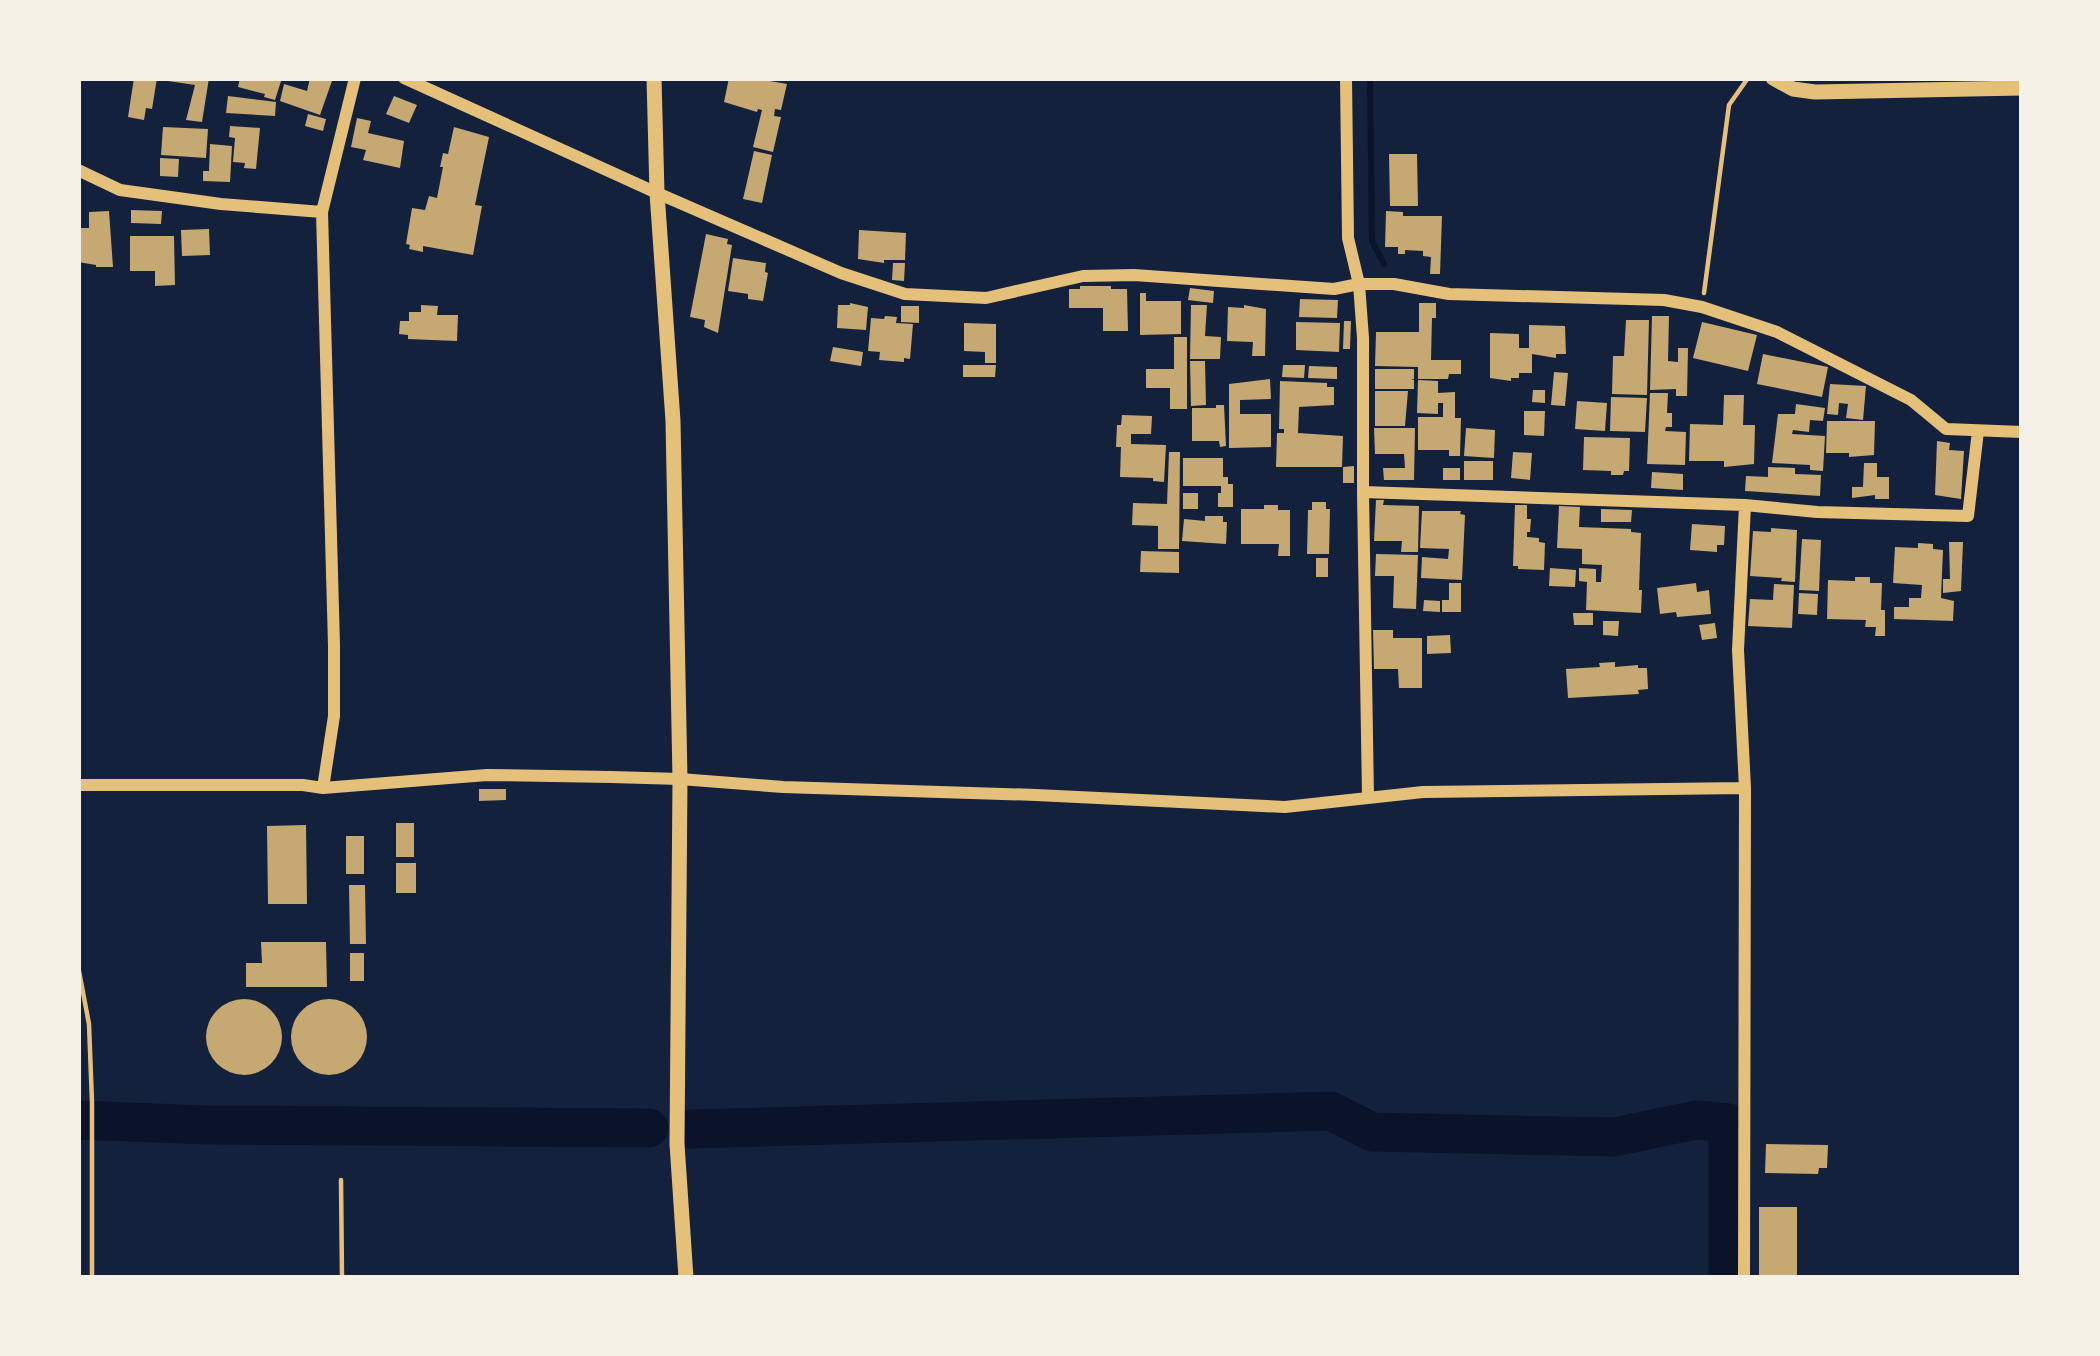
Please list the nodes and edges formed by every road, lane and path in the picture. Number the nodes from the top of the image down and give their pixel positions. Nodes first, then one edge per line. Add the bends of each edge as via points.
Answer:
1 (355, 78) edge
2 (404, 78) edge
3 (654, 78) edge
4 (1346, 78) edge
5 (1748, 78) edge
6 (1773, 78) edge
7 (2022, 88) edge
8 (78, 170) edge
9 (657, 193) junction
10 (322, 212) junction
11 (1359, 284) junction
12 (1702, 307) junction
13 (1978, 430) junction
14 (2022, 432) edge
15 (1363, 492) junction
16 (1745, 505) junction
17 (680, 779) junction
18 (78, 785) edge
19 (323, 788) junction
20 (1745, 788) junction
21 (1368, 796) junction
22 (78, 966) edge
23 (340, 1180) dead end
24 (92, 1278) edge
25 (342, 1278) edge
26 (686, 1278) edge
27 (1744, 1278) edge

1 - 10 street
2 - 9 street
3 - 9 street
4 - 11 street via 1348,238
5 - 12 path via 1729,105
6 - 7 street via 1815,92
8 - 10 street via 119,190
9 - 11 street via 905,294 986,298 1083,276 1134,274 1334,289
9 - 17 street via 673,421
10 - 19 street via 334,645
11 - 12 street
11 - 15 street
12 - 13 street via 1777,332 1911,400 1946,429
13 - 14 street
13 - 16 street via 1968,516
15 - 16 street
15 - 21 street
16 - 20 street via 1738,650
17 - 19 street via 488,775
17 - 21 street via 1285,807
17 - 26 street via 676,1144
18 - 19 street
20 - 21 street
20 - 27 street
22 - 24 path via 92,1102
23 - 25 path

